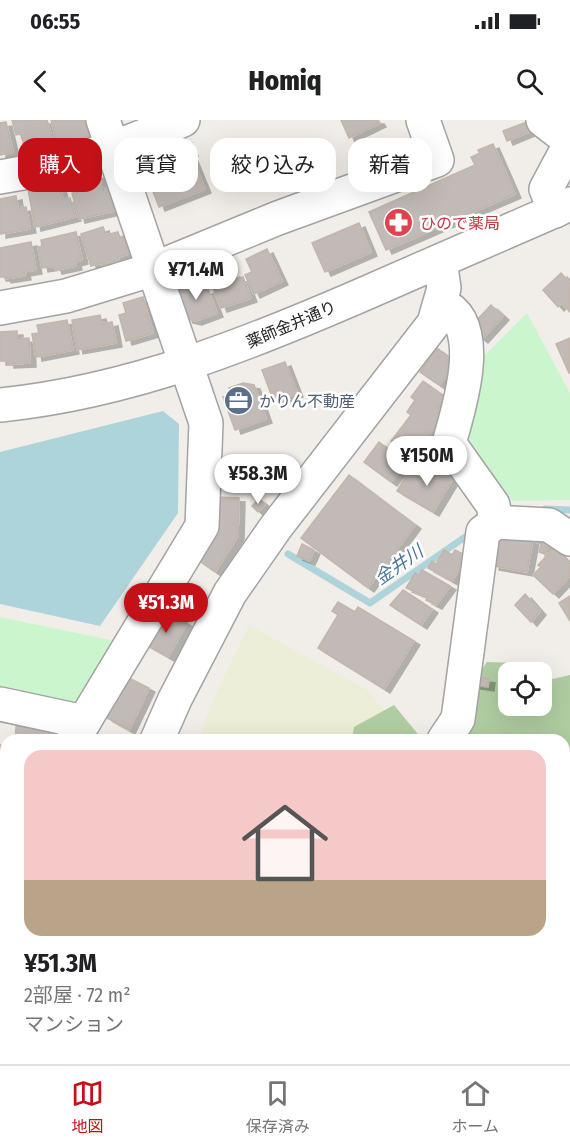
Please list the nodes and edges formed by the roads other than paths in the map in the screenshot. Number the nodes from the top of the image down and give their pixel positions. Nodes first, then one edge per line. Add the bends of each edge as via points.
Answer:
1 (183, 120) edge
2 (423, 120) edge
3 (543, 120) edge
4 (108, 135) edge
5 (570, 142) edge
6 (0, 177) edge
7 (562, 208) edge
8 (440, 261) junction
9 (154, 269) junction
10 (441, 304) junction
11 (0, 308) edge
12 (186, 364) junction
13 (0, 405) edge
14 (496, 522) junction
15 (570, 539) edge
16 (0, 704) edge
17 (78, 731) edge
18 (160, 734) edge
19 (448, 734) edge

1 - 4 street
2 - 9 street via 437,160
3 - 5 street
4 - 6 street via 47,170
4 - 9 street
5 - 7 street via 546,189
7 - 8 street, 薬師金井通り
8 - 10 street via 444,288
8 - 12 street, 薬師金井通り via 278,331
9 - 11 street via 66,296
9 - 12 street
10 - 14 street via 459,315 467,359 449,443 493,504
10 - 18 street via 428,333 230,592
12 - 13 street, 薬師金井通り via 112,385
12 - 17 street via 206,423 202,526
14 - 15 street via 549,525
14 - 19 street via 483,532 458,719
16 - 17 street

